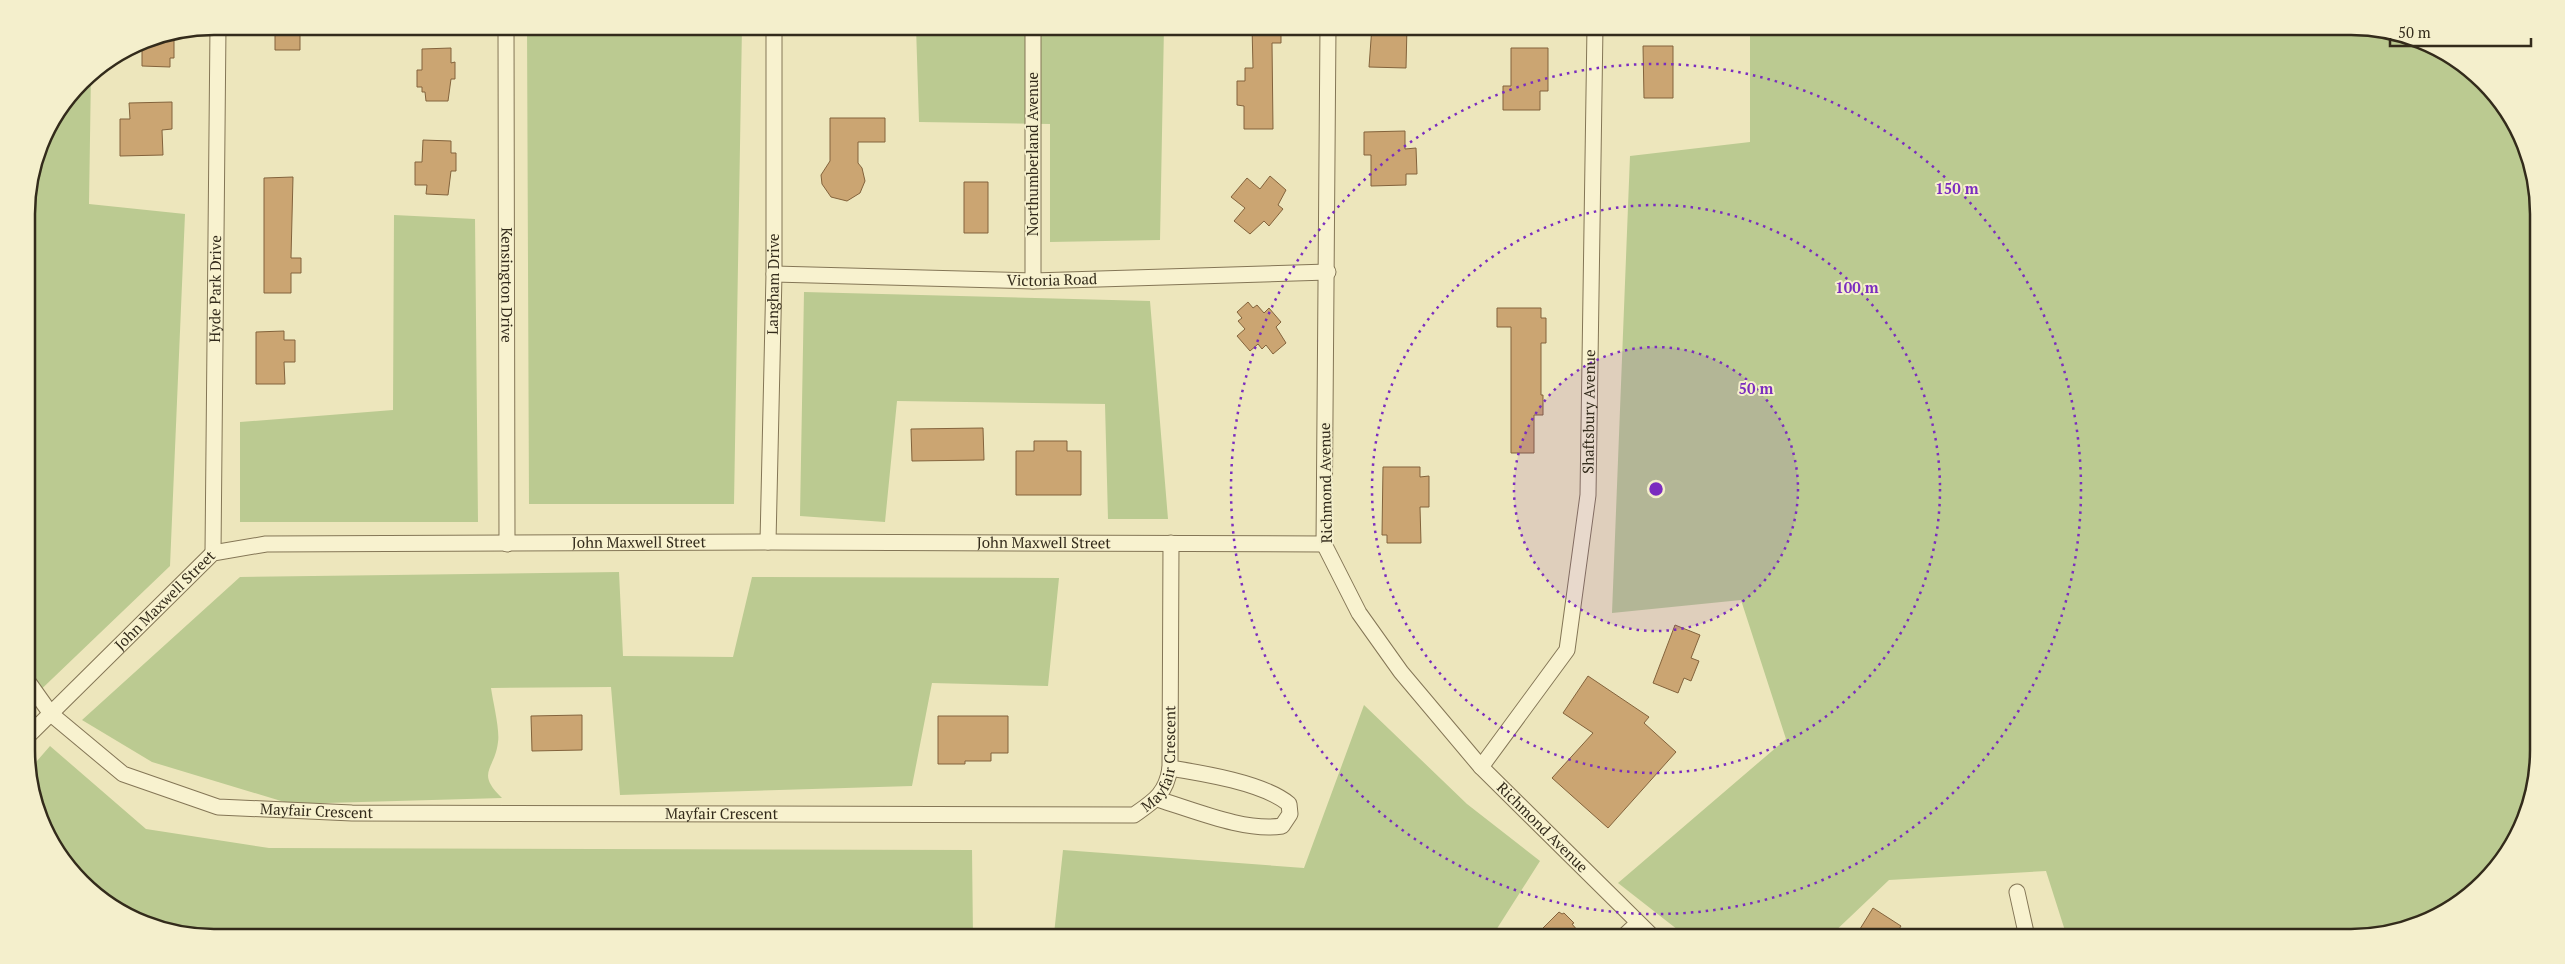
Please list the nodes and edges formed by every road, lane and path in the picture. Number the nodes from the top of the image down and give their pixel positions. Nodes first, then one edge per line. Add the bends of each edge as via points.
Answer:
1 (218, 35) edge
2 (506, 35) edge
3 (774, 35) edge
4 (1033, 35) edge
5 (1328, 35) edge
6 (1595, 35) edge
7 (1328, 272) junction
8 (774, 274) junction
9 (1033, 281) junction
10 (768, 542) junction
11 (1170, 543) junction
12 (507, 544) junction
13 (1324, 544) junction
14 (213, 553) junction
15 (35, 691) edge
16 (51, 714) junction
17 (35, 729) edge
18 (1481, 766) junction
19 (1170, 768) junction
20 (1157, 799) junction
21 (2017, 892) dead end
22 (1638, 922) junction
23 (1631, 929) edge
24 (1645, 929) edge
25 (2025, 929) edge

1 - 14 street, Hyde Park Drive
2 - 12 street, Kensington Drive
3 - 8 street, Langham Drive
4 - 9 street, Northumberland Avenue
5 - 7 street, Richmond Avenue
6 - 18 street, Shaftsbury Avenue via 1588,495 1567,650
7 - 9 street, Victoria Road
7 - 13 street, Richmond Avenue
8 - 9 street, Victoria Road
8 - 10 street, Langham Drive
10 - 11 street, John Maxwell Street
10 - 12 street, John Maxwell Street
11 - 13 street, John Maxwell Street
11 - 19 street, Mayfair Crescent
12 - 14 street, John Maxwell Street via 266,544
13 - 18 street, Richmond Avenue via 1359,613 1401,672
14 - 16 street, John Maxwell Street
15 - 16 street, Mayfair Crescent
16 - 17 street, John Maxwell Street
16 - 20 street, Mayfair Crescent via 123,774 218,807 352,813 1134,815
18 - 22 street, Richmond Avenue
19 - 20 street, Mayfair Crescent via 1168,781
19 - 20 street via 1206,774 1278,795 1289,804 1290,814 1282,826 1268,828 1215,817
21 - 25 street
22 - 23 street
22 - 24 street, Richmond Avenue

